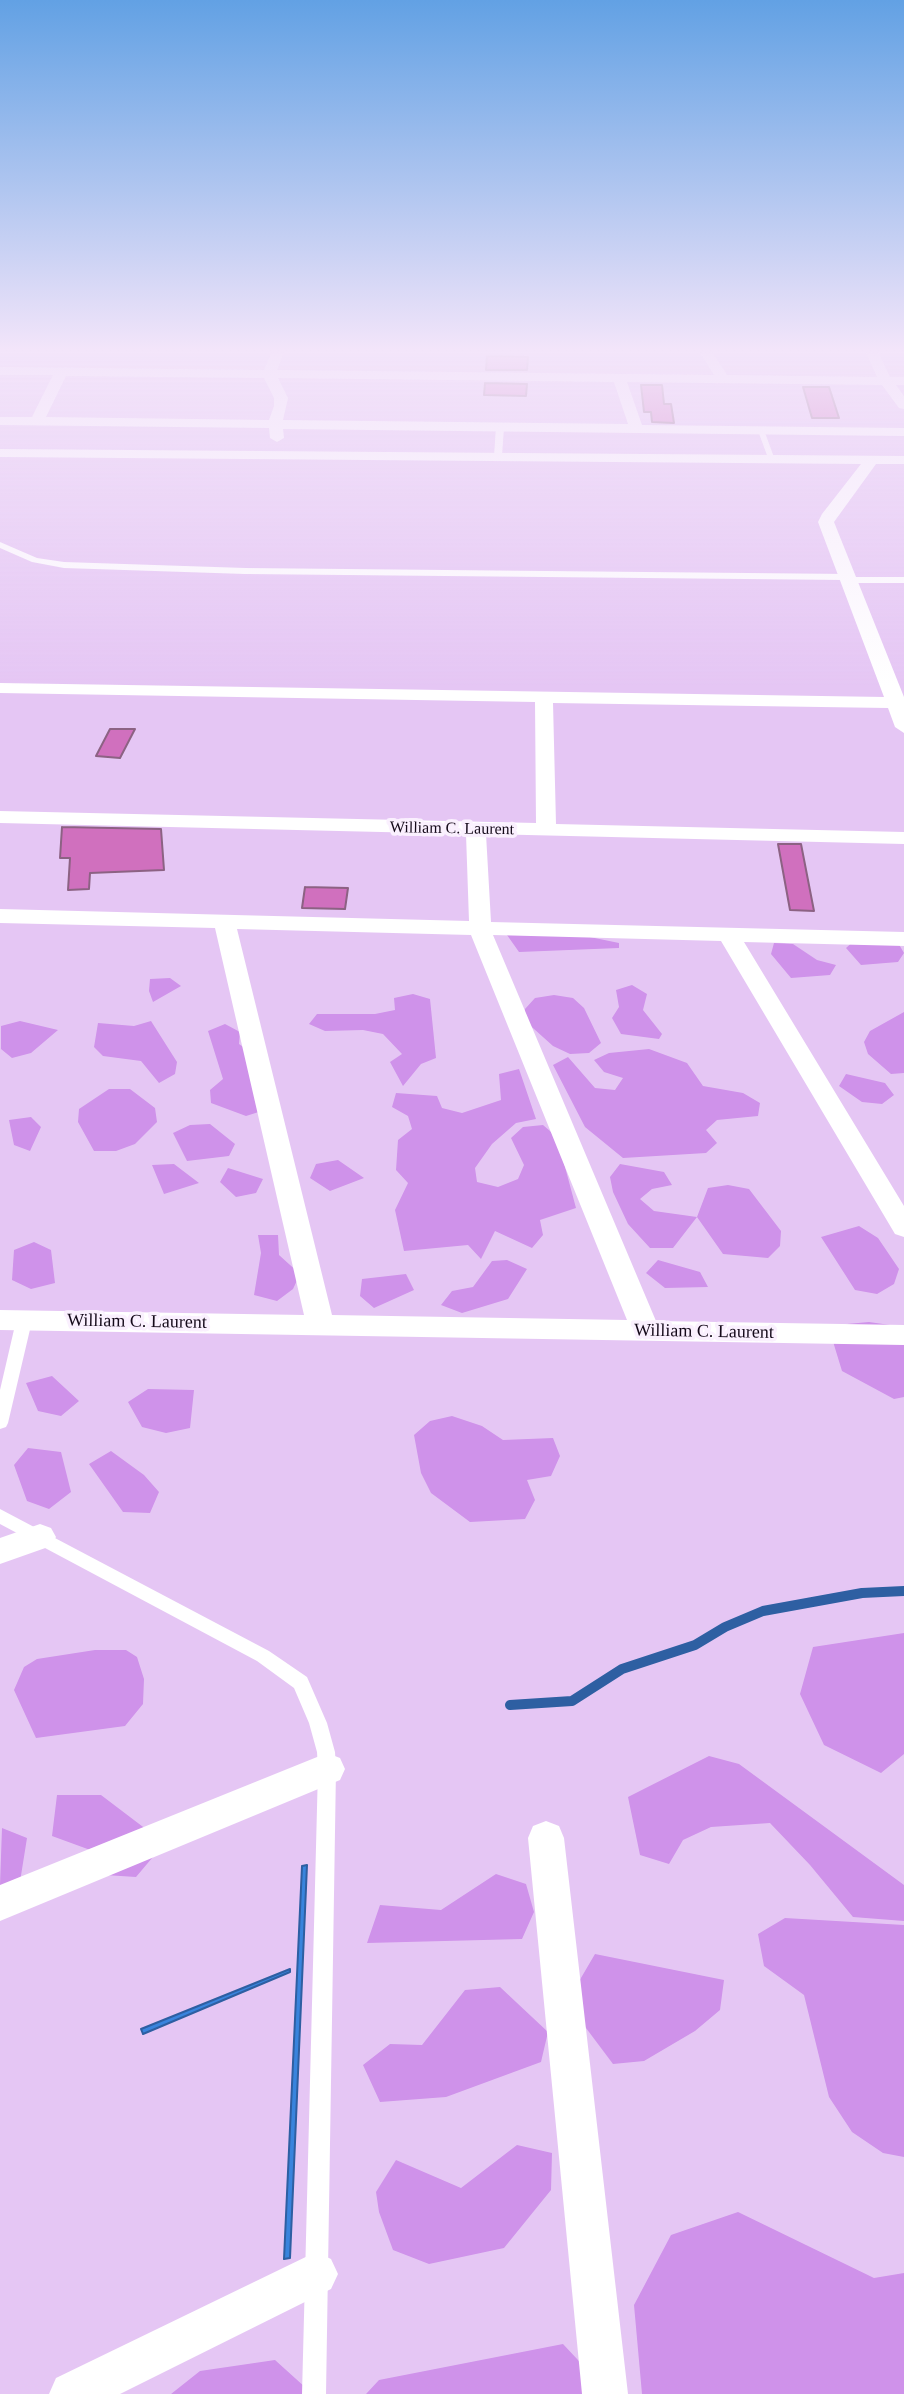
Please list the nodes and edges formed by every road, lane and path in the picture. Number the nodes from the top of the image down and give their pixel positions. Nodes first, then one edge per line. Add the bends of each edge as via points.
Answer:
1 (868, 464) edge
2 (0, 545) edge
3 (848, 578) junction
4 (904, 580) edge
5 (0, 688) edge
6 (544, 697) junction
7 (900, 703) edge
8 (904, 727) edge
9 (0, 817) edge
10 (476, 829) junction
11 (546, 831) junction
12 (904, 838) edge
13 (0, 916) edge
14 (224, 921) junction
15 (480, 930) junction
16 (729, 935) junction
17 (904, 939) edge
18 (904, 1228) edge
19 (12, 1321) edge
20 (320, 1325) junction
21 (646, 1331) junction
22 (904, 1335) edge
23 (0, 1423) edge
24 (0, 1516) edge
25 (40, 1537) junction
26 (0, 1551) edge
27 (327, 1769) junction
28 (546, 1838) dead end
29 (0, 1903) edge
30 (316, 2274) junction
31 (72, 2394) edge
32 (314, 2394) edge
33 (605, 2394) edge

1 - 3 street via 826,522
2 - 3 lane via 35,560 78,565
3 - 4 lane
3 - 7 street
5 - 6 street
6 - 7 street
6 - 11 street
7 - 8 street
9 - 10 street, William C. Laurent
10 - 11 street, William C. Laurent
10 - 15 street
11 - 12 street, William C. Laurent
13 - 14 street
14 - 15 street
14 - 20 street
15 - 16 street
15 - 21 street
16 - 17 street
16 - 18 street
19 - 20 street, William C. Laurent
19 - 23 lane
20 - 21 street, William C. Laurent
21 - 22 street, William C. Laurent
24 - 25 lane
25 - 26 street
25 - 27 lane via 263,1656 301,1683 318,1723
27 - 29 street
27 - 30 lane
28 - 33 street
30 - 31 street
30 - 32 lane

